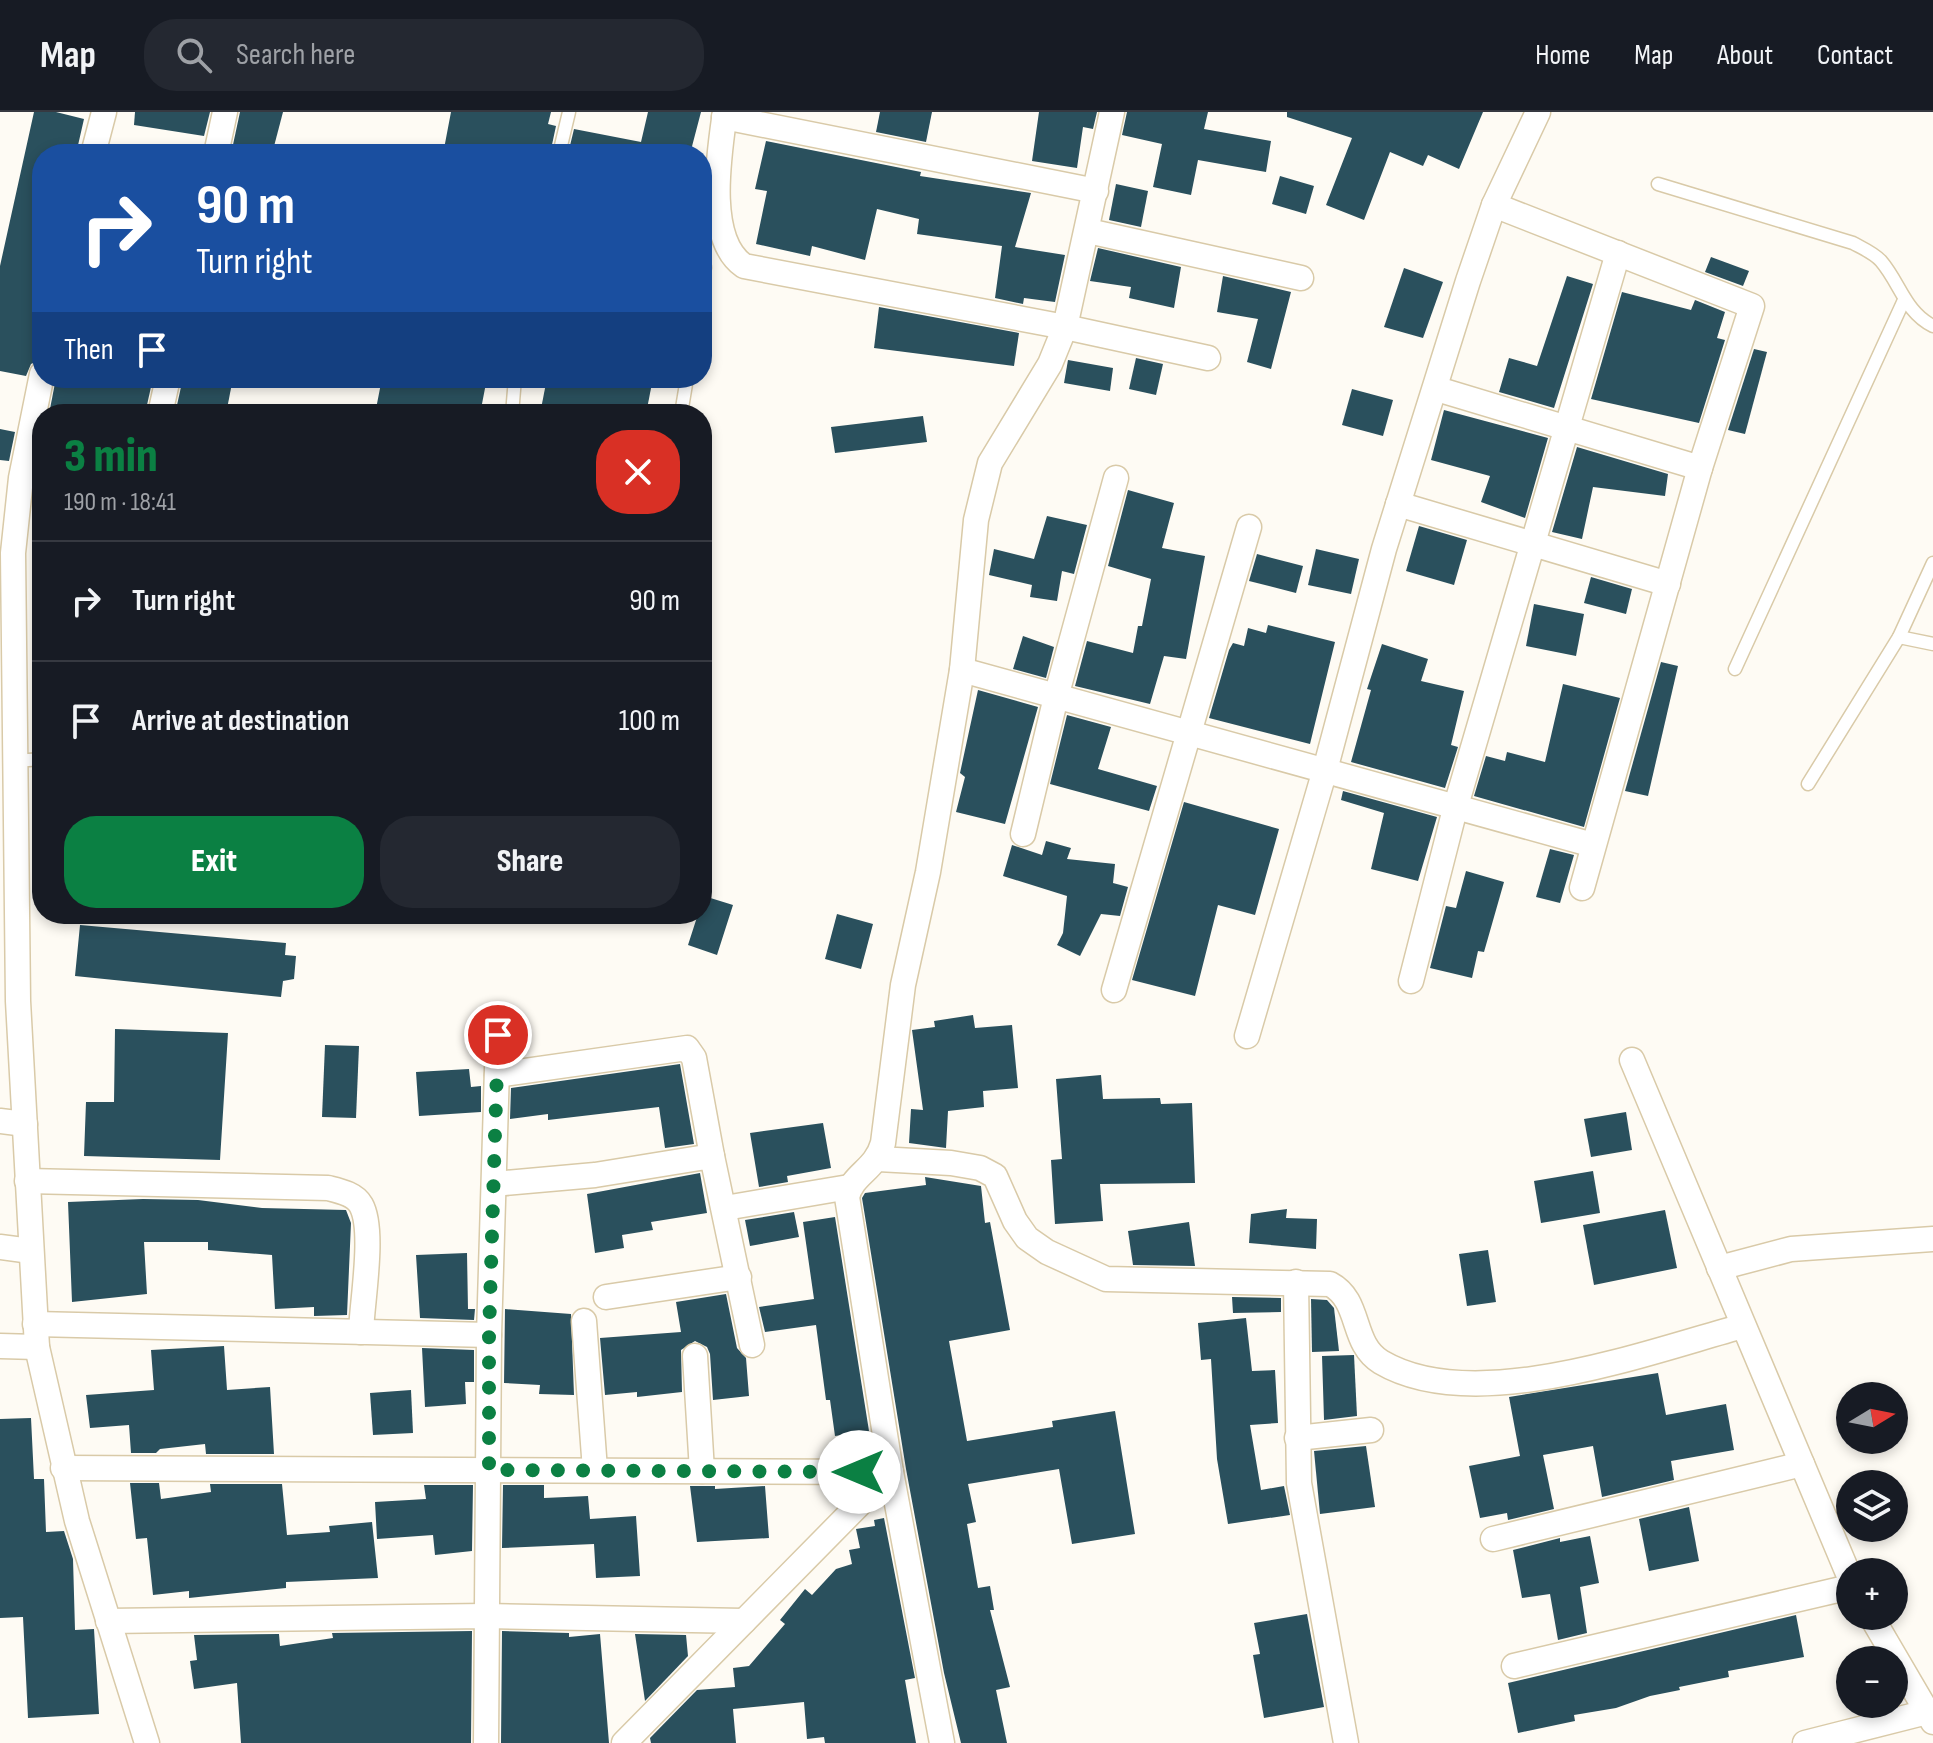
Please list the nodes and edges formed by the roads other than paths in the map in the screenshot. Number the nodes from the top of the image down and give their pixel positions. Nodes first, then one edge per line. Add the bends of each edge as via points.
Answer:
1 (104, 112) edge
2 (225, 112) edge
3 (569, 112) edge
4 (1112, 112) edge
5 (1538, 112) edge
6 (725, 114) edge
7 (96, 144) edge
8 (218, 144) edge
9 (561, 144) edge
10 (1658, 184) dead end
11 (1096, 191) junction
12 (1494, 205) junction
13 (1088, 231) junction
14 (1618, 253) junction
15 (1301, 278) dead end
16 (1904, 300) junction
17 (1933, 326) edge
18 (1065, 327) junction
19 (1208, 358) dead end
20 (1437, 389) junction
21 (32, 415) edge
22 (1566, 429) junction
23 (1700, 468) junction
24 (1116, 478) dead end
25 (1398, 504) junction
26 (9, 509) edge
27 (1249, 527) dead end
28 (1536, 543) junction
29 (1933, 563) edge
30 (1668, 584) junction
31 (1899, 637) junction
32 (1933, 644) edge
33 (1735, 669) dead end
34 (962, 670) junction
35 (1056, 697) junction
36 (7, 698) edge
37 (1189, 733) junction
38 (32, 760) edge
39 (15, 761) junction
40 (1325, 770) junction
41 (1808, 784) dead end
42 (1455, 809) junction
43 (9, 811) edge
44 (1023, 834) dead end
45 (1593, 845) junction
46 (1582, 888) dead end
47 (9, 903) edge
48 (1411, 981) dead end
49 (1114, 990) dead end
50 (9, 1000) edge
51 (498, 1035) dead end
52 (1247, 1036) dead end
53 (1632, 1060) dead end
54 (497, 1075) junction
55 (0, 1121) edge
56 (25, 1124) junction
57 (712, 1156) junction
58 (878, 1159) junction
59 (27, 1181) junction
60 (494, 1184) junction
61 (849, 1187) junction
62 (725, 1208) junction
63 (1933, 1239) edge
64 (0, 1247) edge
65 (31, 1251) junction
66 (1719, 1268) junction
67 (739, 1277) junction
68 (1296, 1282) junction
69 (606, 1297) dead end
70 (584, 1321) dead end
71 (1743, 1326) junction
72 (361, 1332) junction
73 (489, 1335) junction
74 (36, 1336) junction
75 (752, 1345) dead end
76 (0, 1346) edge
77 (695, 1356) dead end
78 (1371, 1430) dead end
79 (1297, 1438) junction
80 (1802, 1464) junction
81 (63, 1468) junction
82 (489, 1470) junction
83 (595, 1470) junction
84 (702, 1471) junction
85 (891, 1472) junction
86 (1493, 1539) dead end
87 (1842, 1558) edge
88 (1836, 1590) edge
89 (485, 1616) junction
90 (108, 1621) junction
91 (744, 1621) junction
92 (1879, 1630) edge
93 (1514, 1666) dead end
94 (1930, 1717) edge
95 (147, 1743) edge
96 (486, 1743) edge
97 (624, 1743) edge
98 (942, 1743) edge
99 (1346, 1743) edge
100 (1805, 1743) edge

1 - 7 street
2 - 8 street
3 - 9 lane
4 - 11 street
5 - 12 street
6 - 11 street
6 - 18 street via 718,201 721,238 731,257 744,266
10 - 16 lane via 1853,243 1878,257
11 - 13 street
12 - 14 street
12 - 20 street
13 - 15 street
13 - 18 street
14 - 22 street
14 - 23 street via 1752,306
16 - 17 lane via 1920,320
16 - 33 lane
18 - 19 street
18 - 34 street via 1050,364 990,463 976,520
20 - 22 street
20 - 25 street
21 - 26 street
22 - 23 street
22 - 28 street
23 - 30 street
24 - 35 street
25 - 28 street
25 - 40 street
26 - 36 street via 13,553
27 - 37 street
28 - 30 street
28 - 42 street
29 - 31 lane
30 - 45 street
31 - 32 lane
31 - 41 lane
34 - 35 street
34 - 58 street via 903,985
35 - 37 street
35 - 44 street
36 - 39 street
37 - 40 street
37 - 49 street
38 - 39 lane
39 - 43 street
40 - 42 street
40 - 52 street
42 - 45 street
42 - 48 street
43 - 47 street
45 - 46 street
47 - 50 street
50 - 56 street
51 - 54 street
53 - 66 street
54 - 57 street via 687,1048 694,1058
54 - 60 street
55 - 56 street
56 - 59 street
57 - 60 street
57 - 62 street
58 - 61 street
58 - 68 street via 980,1168 995,1176 1027,1238 1106,1279
59 - 65 street
59 - 72 street via 345,1192 360,1202 366,1221
60 - 73 street
61 - 62 street
61 - 85 street
62 - 67 street
63 - 66 street via 1791,1249
64 - 65 street
65 - 74 street
66 - 71 street
67 - 69 street
67 - 75 street
68 - 71 street via 1317,1282 1342,1291 1370,1353 1394,1369 1470,1383 1578,1371
68 - 79 street
70 - 83 street
71 - 80 street
72 - 73 street
72 - 74 street
73 - 82 street
74 - 76 street
74 - 81 street
77 - 84 street
78 - 79 street
79 - 99 street via 1299,1483
80 - 86 street
80 - 87 street
81 - 82 street
81 - 90 street
82 - 83 street
82 - 89 street
83 - 84 street
84 - 85 street
85 - 91 street
85 - 98 street
88 - 93 street
89 - 90 street
89 - 91 street
89 - 96 street
90 - 95 street
91 - 97 street
92 - 94 street
94 - 100 street

